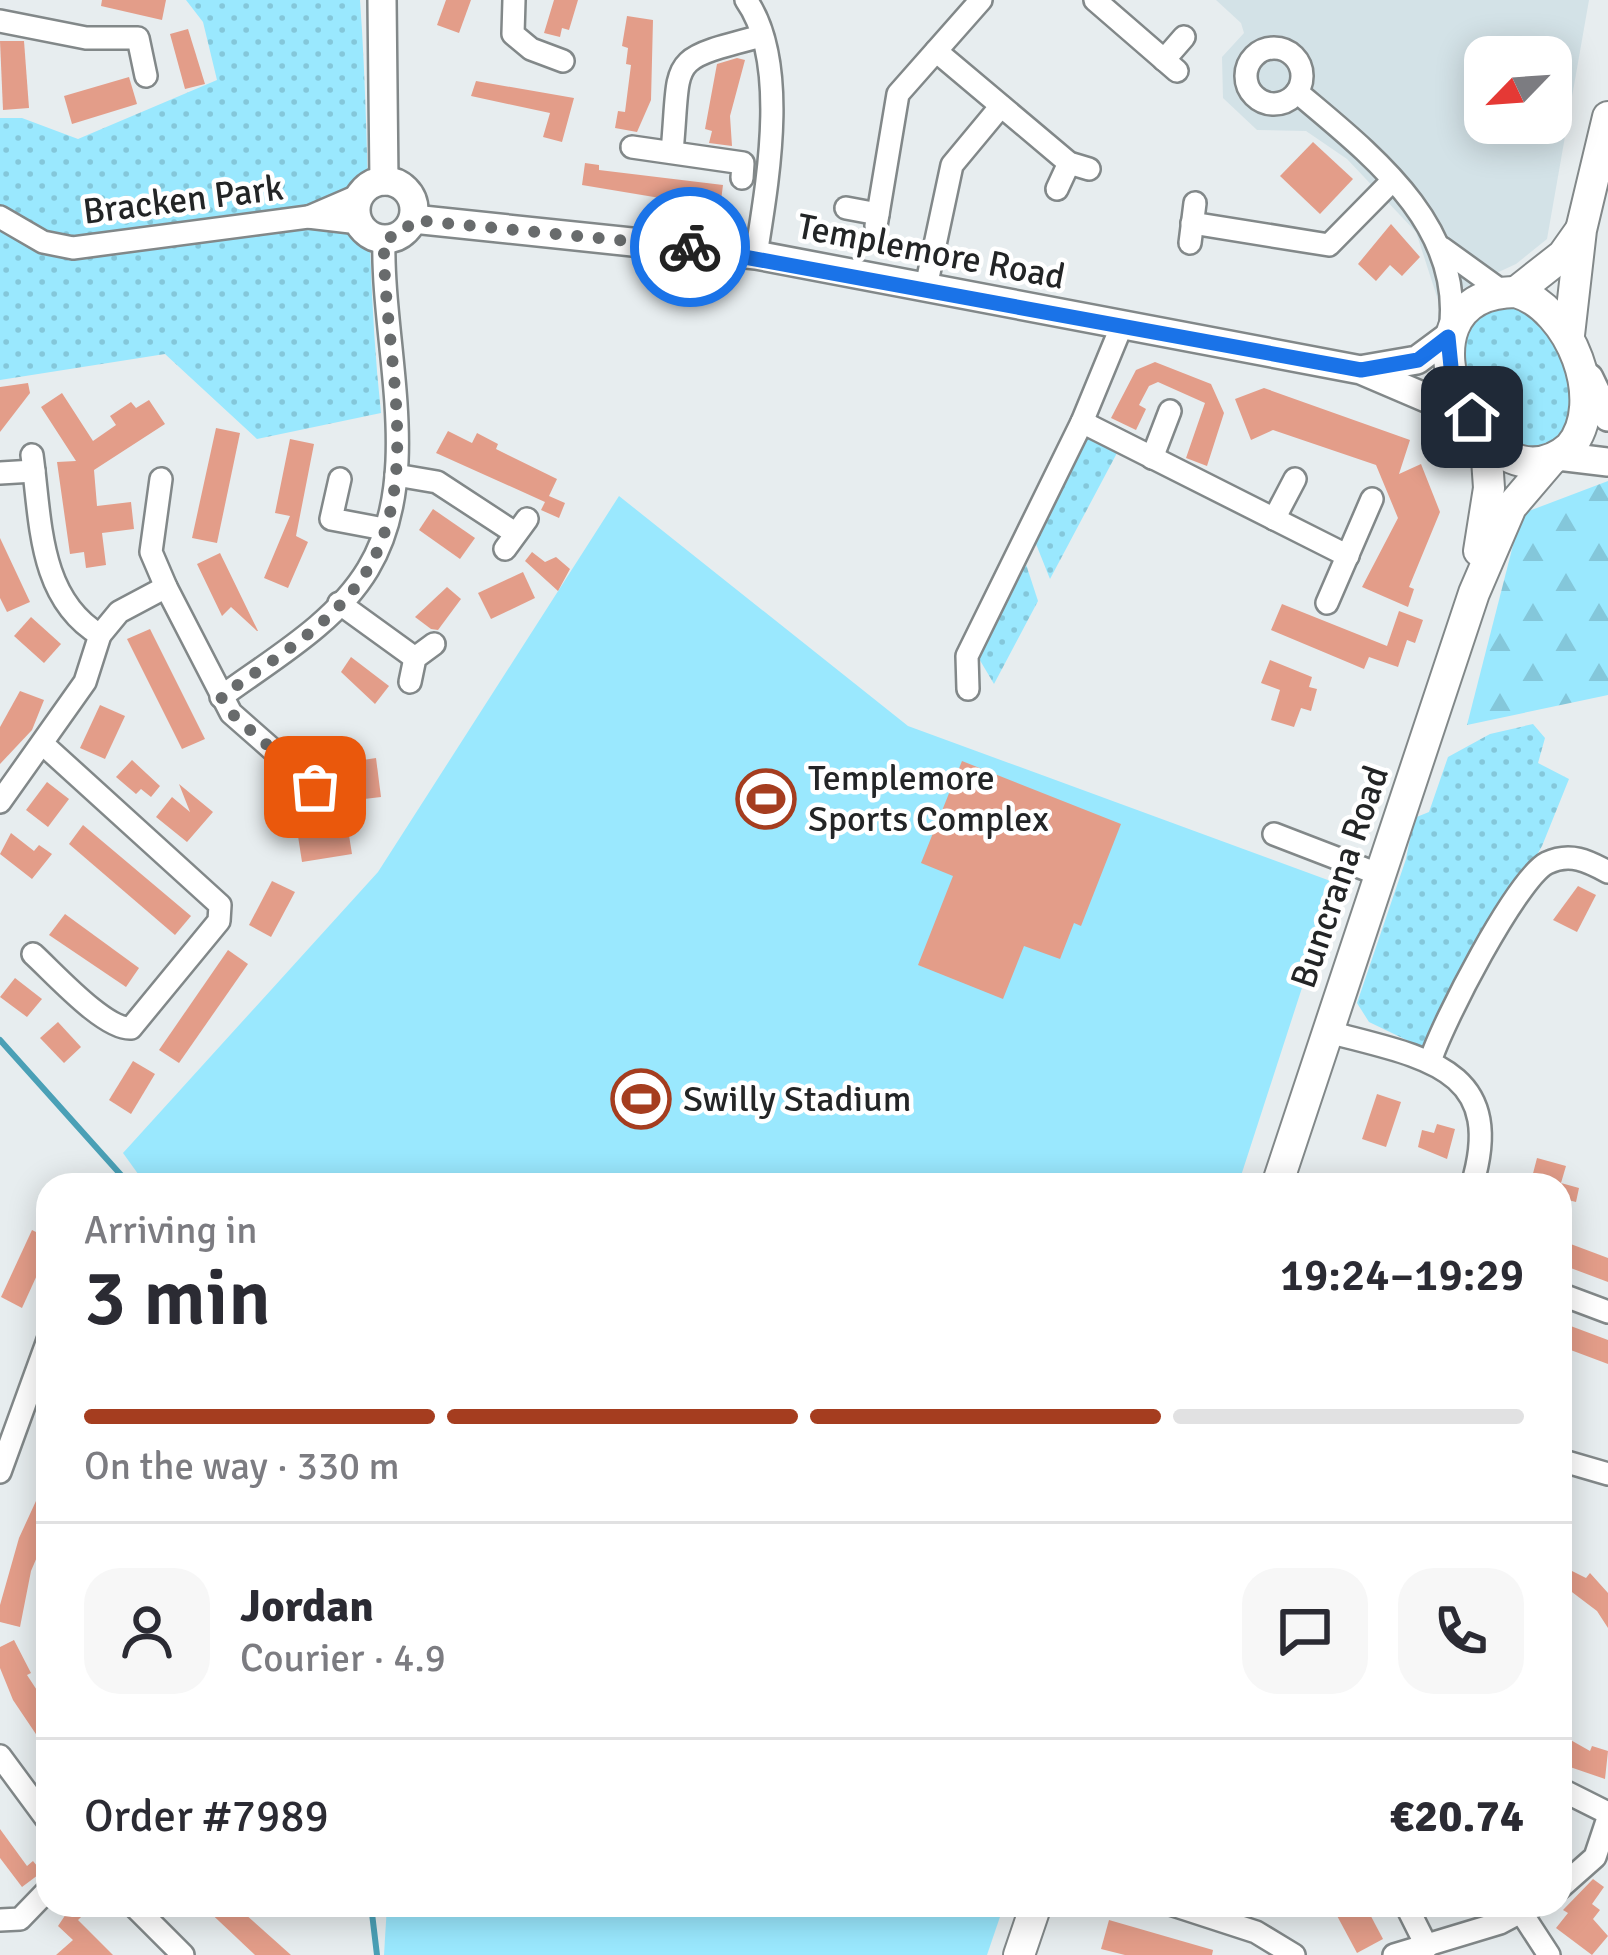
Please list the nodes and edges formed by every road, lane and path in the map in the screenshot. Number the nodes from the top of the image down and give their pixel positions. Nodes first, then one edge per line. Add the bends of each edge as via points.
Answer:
1 (382, 0) edge
2 (514, 0) edge
3 (746, 0) edge
4 (981, 0) edge
5 (1095, 0) edge
6 (0, 21) edge
7 (762, 36) junction
8 (1184, 37) dead end
9 (937, 51) junction
10 (562, 62) dead end
11 (146, 76) dead end
12 (1297, 92) dead end
13 (1001, 106) junction
14 (1607, 126) edge
15 (632, 147) dead end
16 (672, 152) junction
17 (742, 178) dead end
18 (1392, 181) junction
19 (1057, 189) dead end
20 (368, 200) junction
21 (846, 208) dead end
22 (0, 218) edge
23 (413, 220) junction
24 (1192, 223) dead end
25 (1581, 230) junction
26 (384, 239) junction
27 (1441, 247) junction
28 (756, 255) junction
29 (926, 287) junction
30 (1509, 292) junction
31 (1122, 325) junction
32 (1449, 334) junction
33 (1569, 335) junction
34 (1361, 370) junction
35 (1589, 378) junction
36 (1170, 411) dead end
37 (1608, 416) edge
38 (1082, 422) junction
39 (1479, 431) junction
40 (1152, 458) junction
41 (1555, 458) junction
42 (1608, 462) edge
43 (0, 473) edge
44 (396, 475) junction
45 (161, 479) dead end
46 (340, 479) dead end
47 (1294, 479) dead end
48 (1372, 500) dead end
49 (1274, 519) junction
50 (384, 530) junction
51 (515, 534) dead end
52 (1348, 556) junction
53 (166, 587) junction
54 (1474, 592) junction
55 (339, 603) junction
56 (1327, 603) dead end
57 (100, 635) junction
58 (410, 682) dead end
59 (968, 688) dead end
60 (221, 697) junction
61 (45, 746) junction
62 (315, 787) dead end
63 (0, 802) edge
64 (1274, 834) dead end
65 (1608, 872) edge
66 (1383, 876) junction
67 (33, 954) dead end
68 (1330, 1032) junction
69 (1430, 1062) junction
70 (1281, 1173) edge
71 (1475, 1173) edge
72 (1572, 1298) edge
73 (1608, 1312) edge
74 (36, 1373) edge
75 (1572, 1464) edge
76 (0, 1472) edge
77 (1608, 1474) edge
78 (0, 1756) edge
79 (1572, 1796) edge
80 (36, 1805) edge
81 (1608, 1816) edge
82 (1572, 1877) edge
83 (36, 1902) edge
84 (145, 1917) edge
85 (1032, 1917) edge
86 (1209, 1917) edge
87 (1412, 1917) edge
88 (1504, 1917) edge
89 (1531, 1917) edge
90 (0, 1920) edge
91 (1427, 1947) junction
92 (183, 1955) edge
93 (1018, 1955) edge
94 (1294, 1955) edge
95 (1394, 1955) edge
96 (1549, 1955) edge

1 - 20 main road
2 - 10 street via 513,34
3 - 7 street
4 - 9 street
5 - 8 street via 1171,65
6 - 11 street via 86,38 138,38
7 - 16 street via 694,54 680,69
7 - 28 street via 770,166
9 - 13 street
9 - 21 street via 898,94 877,220
12 - 18 street
13 - 19 street via 1079,166
13 - 29 street via 952,165
14 - 25 highway
15 - 16 street
16 - 17 street via 743,164
18 - 24 street via 1329,245
18 - 27 street
20 - 22 street, Bracken Park via 308,217 73,248
20 - 23 main road via 409,193
20 - 26 main road
23 - 26 main road
23 - 28 main road, Templemore Road
25 - 30 highway via 1563,255
25 - 33 highway
26 - 44 street
27 - 30 street
27 - 32 street
28 - 29 main road, Templemore Road
29 - 31 main road, Templemore Road
30 - 32 highway via 1477,302
30 - 33 highway via 1550,308
31 - 34 main road, Templemore Road
31 - 38 street
32 - 34 main road, Templemore Road via 1418,360
32 - 39 highway via 1452,377
33 - 35 highway
34 - 39 main road, Templemore Road
35 - 37 main road
35 - 41 highway via 1582,435
36 - 40 street
38 - 40 street
38 - 59 street via 967,656
39 - 41 highway via 1526,462
39 - 54 highway, Buncrana Road via 1489,488
40 - 49 street
41 - 42 main road
41 - 54 highway, Buncrana Road via 1511,507
43 - 57 street via 33,463 58,596
44 - 50 street
44 - 51 street via 437,482
45 - 53 street via 151,552
46 - 50 street via 331,519
47 - 49 street
48 - 52 street
49 - 52 street
50 - 55 street via 367,572
52 - 56 street
53 - 57 street via 119,612
53 - 60 street
54 - 66 highway, Buncrana Road
55 - 58 street via 424,651
55 - 60 street
57 - 61 street via 85,682
60 - 62 street
61 - 63 street
61 - 67 street via 220,905 219,921 131,1028 119,1029
64 - 66 street
65 - 69 street via 1582,857 1550,861 1531,875 1466,977
66 - 68 highway, Buncrana Road
68 - 69 street
68 - 70 highway, Buncrana Road
69 - 71 street via 1477,1101 1484,1138
72 - 73 street
74 - 76 street
75 - 77 street
78 - 80 street
79 - 81 street
81 - 82 street via 1595,1857
83 - 90 street via 20,1918
84 - 92 street
85 - 93 highway
86 - 94 street
87 - 91 street
88 - 91 street
89 - 96 street
91 - 95 street

